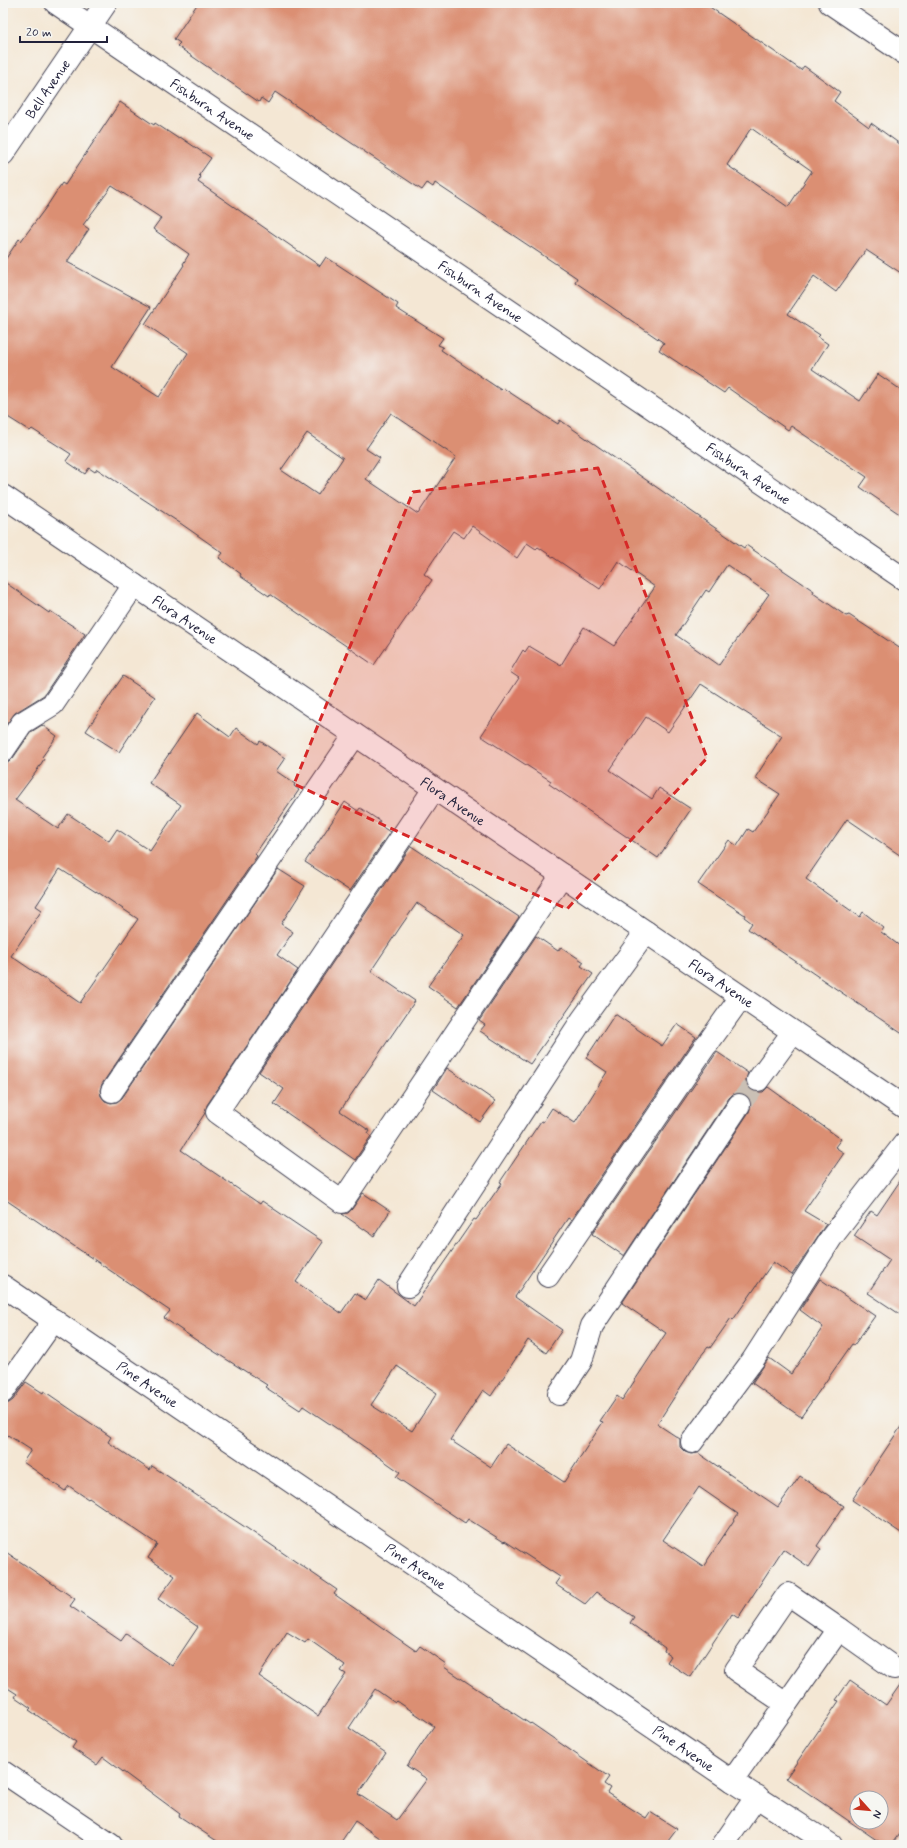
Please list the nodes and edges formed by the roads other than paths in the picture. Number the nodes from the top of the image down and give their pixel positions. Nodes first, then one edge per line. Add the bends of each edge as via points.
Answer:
1 (56, 3) edge
2 (106, 3) edge
3 (830, 3) edge
4 (90, 26) junction
5 (904, 53) edge
6 (3, 154) edge
7 (3, 496) edge
8 (904, 579) edge
9 (134, 585) junction
10 (355, 735) junction
11 (3, 751) edge
12 (434, 789) junction
13 (562, 875) junction
14 (646, 932) junction
15 (741, 997) junction
16 (793, 1032) junction
17 (758, 1080) tunnel mouth
18 (112, 1091) dead end
19 (739, 1105) tunnel mouth
20 (904, 1107) edge
21 (904, 1144) edge
22 (548, 1276) dead end
23 (3, 1286) edge
24 (408, 1286) dead end
25 (54, 1320) junction
26 (3, 1392) edge
27 (559, 1394) dead end
28 (692, 1442) dead end
29 (839, 1628) junction
30 (894, 1668) dead end
31 (786, 1704) junction
32 (3, 1772) edge
33 (732, 1781) junction
34 (757, 1796) junction
35 (111, 1845) edge
36 (723, 1845) edge
37 (831, 1845) edge

1 - 4 street, Fishburn Avenue
2 - 4 street, Bell Avenue
3 - 5 street
4 - 6 street, Bell Avenue
4 - 8 street, Fishburn Avenue
7 - 9 street, Flora Avenue
9 - 10 street, Flora Avenue
9 - 11 street via 53,704 22,723
10 - 12 street, Flora Avenue
10 - 18 street
12 - 13 street, Flora Avenue
12 - 13 street via 217,1112 342,1202
13 - 14 street, Flora Avenue
14 - 15 street, Flora Avenue
14 - 24 street via 582,1020
15 - 16 street, Flora Avenue
15 - 22 street
16 - 17 street
16 - 20 street, Flora Avenue
19 - 27 street via 592,1326 581,1361
21 - 28 street via 831,1238 753,1360
23 - 25 street, Pine Avenue
25 - 26 street
25 - 33 street, Pine Avenue
29 - 30 street
29 - 31 street
29 - 31 street via 788,1594 783,1601 736,1670
31 - 33 street
32 - 35 street
33 - 34 street, Pine Avenue
34 - 36 street
34 - 37 street, Pine Avenue

